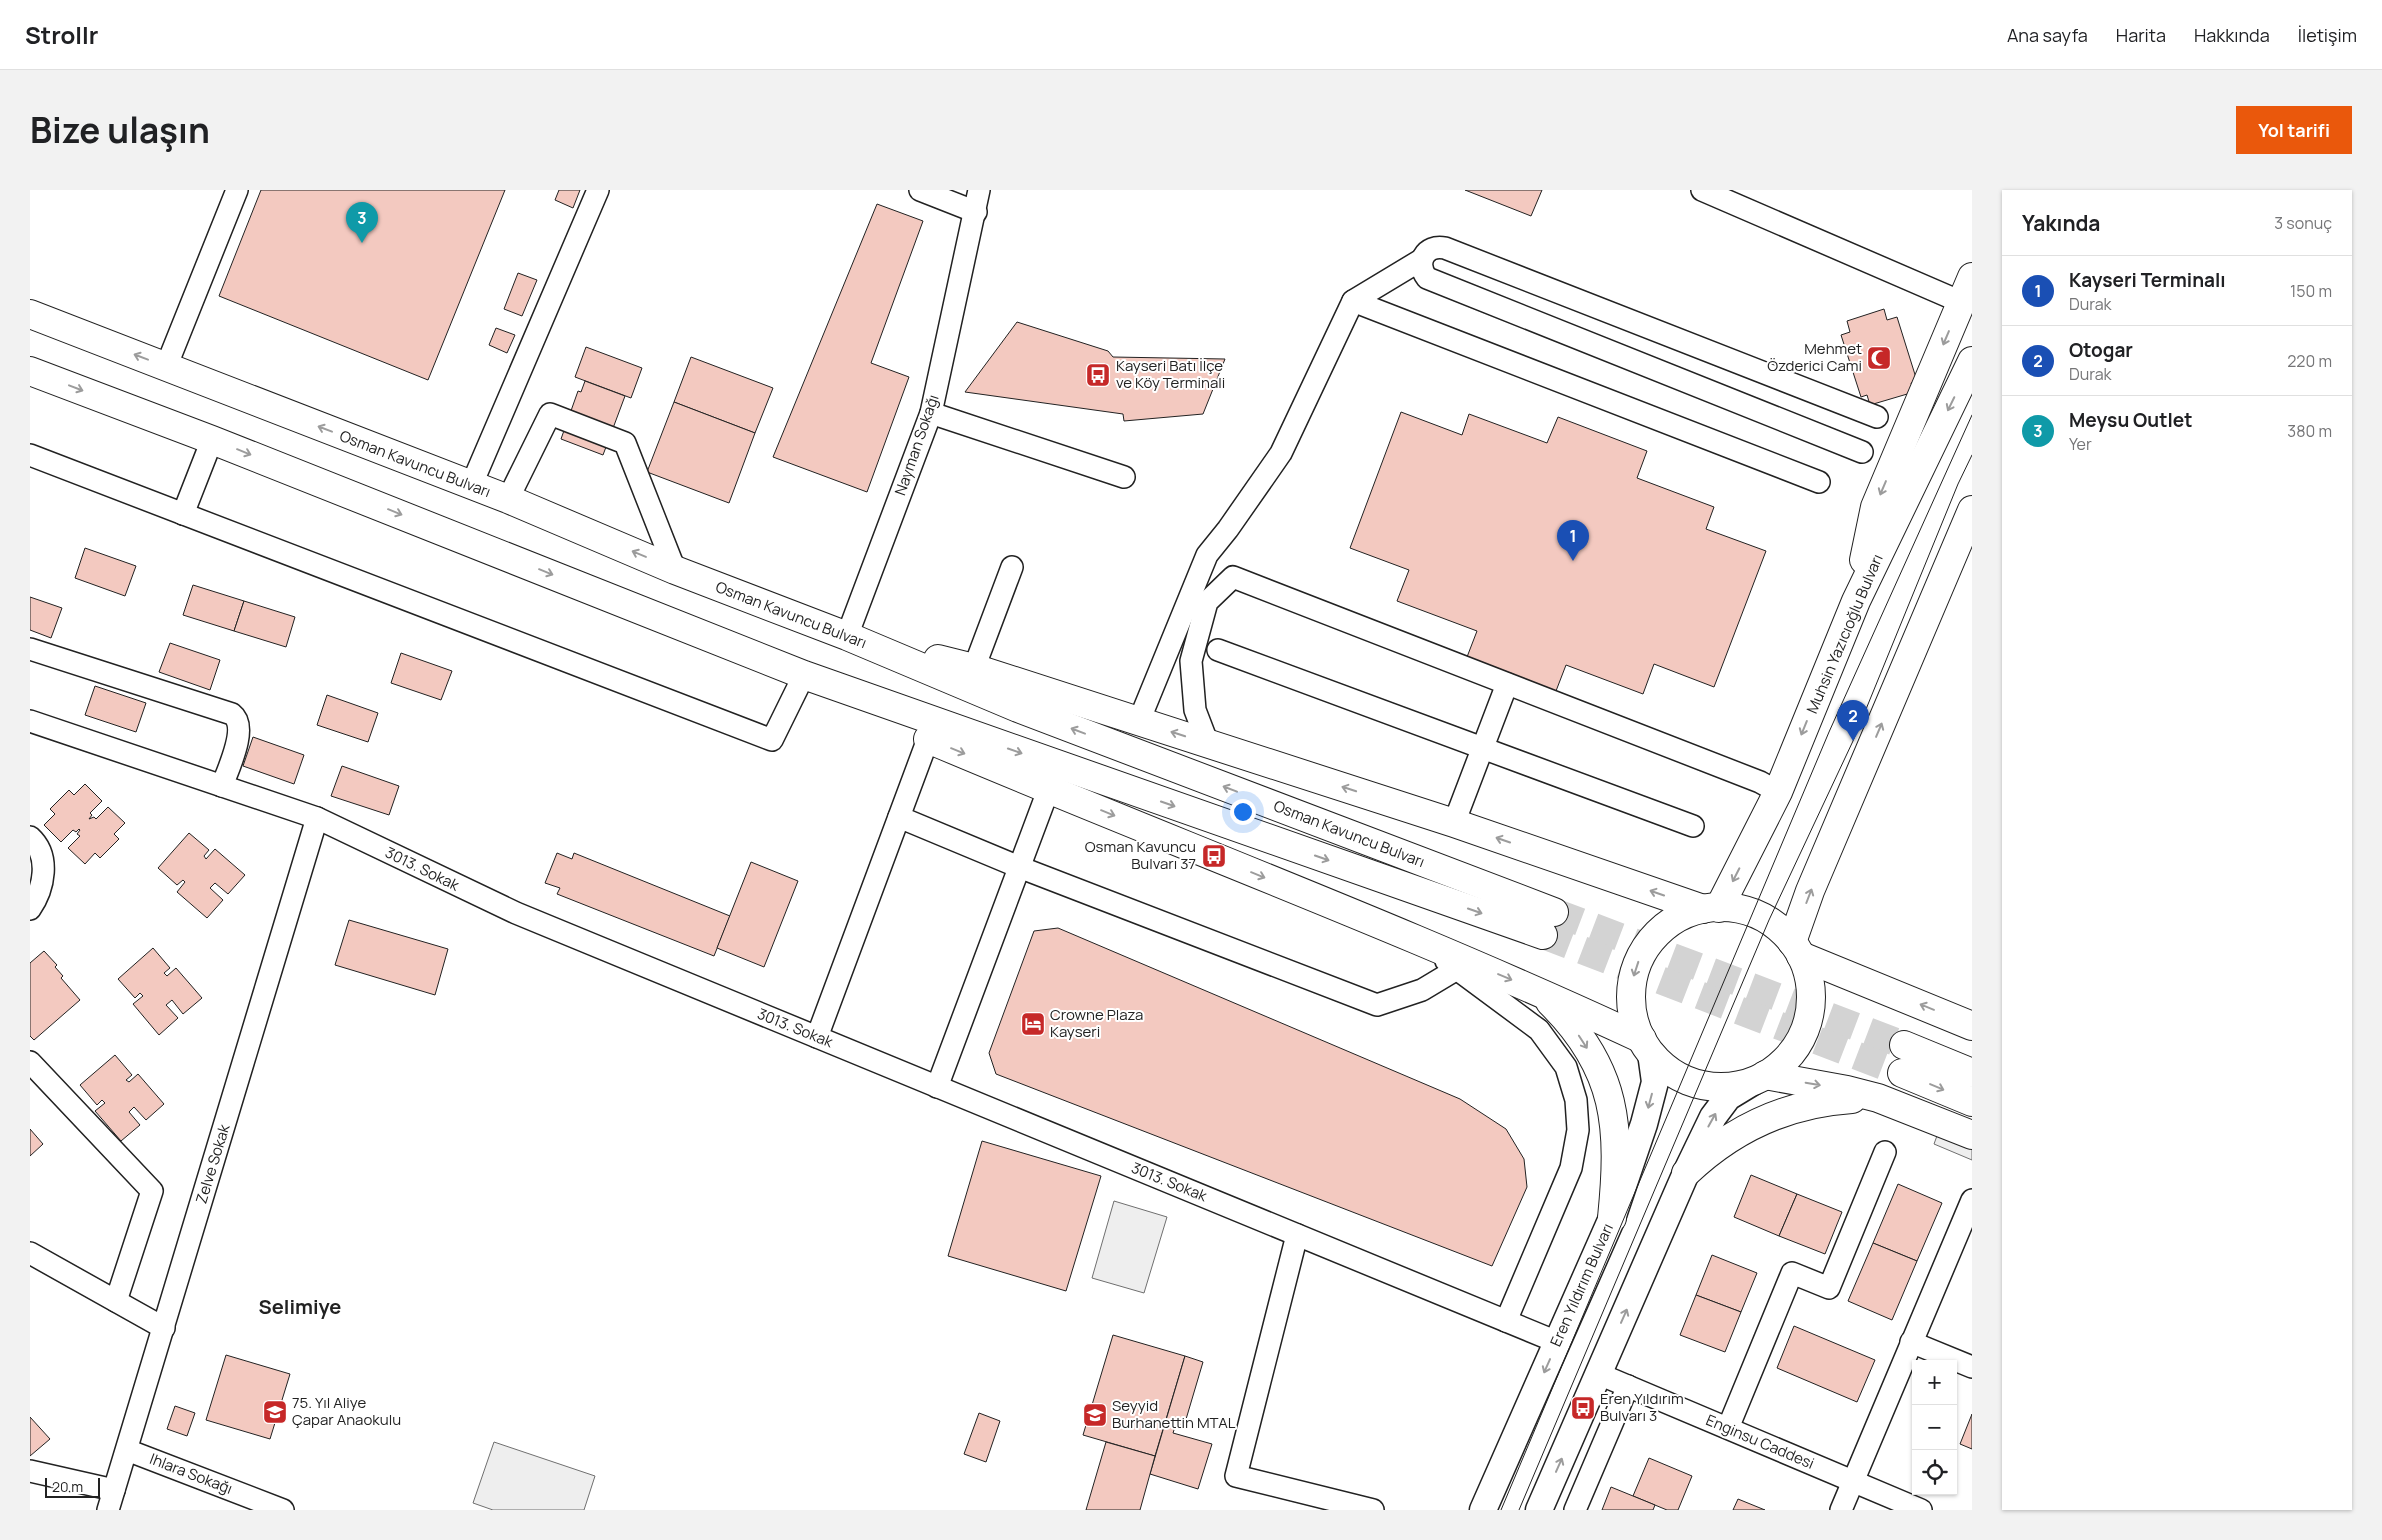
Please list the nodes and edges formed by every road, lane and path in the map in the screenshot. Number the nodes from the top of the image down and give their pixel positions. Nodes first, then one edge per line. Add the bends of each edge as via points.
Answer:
1 (237, 190) edge
2 (598, 190) edge
3 (980, 190) edge
4 (1702, 190) edge
5 (927, 191) edge
6 (976, 212) junction
7 (1421, 260) junction
8 (1972, 277) edge
9 (1352, 301) junction
10 (1961, 302) junction
11 (30, 314) edge
12 (1972, 360) edge
13 (166, 367) junction
14 (30, 371) edge
15 (931, 413) junction
16 (1877, 417) dead end
17 (212, 440) junction
18 (1862, 452) dead end
19 (30, 455) edge
20 (1124, 477) dead end
21 (1819, 482) dead end
22 (471, 486) junction
23 (508, 500) junction
24 (1972, 510) edge
25 (184, 514) junction
26 (1972, 554) edge
27 (1012, 567) dead end
28 (675, 570) junction
29 (1856, 600) junction
30 (847, 636) junction
31 (1915, 645) junction
32 (30, 649) edge
33 (1218, 650) dead end
34 (974, 668) junction
35 (804, 675) junction
36 (1507, 684) junction
37 (30, 721) edge
38 (1139, 721) junction
39 (928, 739) junction
40 (1208, 744) junction
41 (1483, 748) junction
42 (222, 786) junction
43 (1048, 788) junction
44 (1778, 792) junction
45 (899, 817) junction
46 (317, 818) junction
47 (1454, 822) junction
48 (1693, 826) dead end
49 (30, 837) edge
50 (1019, 867) junction
51 (30, 909) edge
52 (1711, 909) junction
53 (1416, 940) junction
54 (1796, 949) junction
55 (1457, 969) junction
56 (1540, 992) junction
57 (1972, 1026) edge
58 (817, 1037) junction
59 (1904, 1045) tunnel mouth
60 (1646, 1046) junction
61 (30, 1062) edge
62 (1902, 1073) tunnel mouth
63 (1972, 1073) edge
64 (1760, 1078) junction
65 (937, 1087) junction
66 (1878, 1098) junction
67 (1972, 1102) edge
68 (1972, 1135) edge
69 (1885, 1152) dead end
70 (1686, 1173) junction
71 (1972, 1200) edge
72 (1612, 1218) junction
73 (1297, 1235) junction
74 (30, 1252) edge
75 (116, 1301) junction
76 (1506, 1321) junction
77 (164, 1328) junction
78 (1557, 1342) junction
79 (1911, 1342) junction
80 (1972, 1367) edge
81 (1598, 1374) junction
82 (1628, 1386) junction
83 (1728, 1428) junction
84 (127, 1450) junction
85 (30, 1471) edge
86 (1852, 1480) junction
87 (111, 1500) edge
88 (1895, 1505) edge
89 (283, 1510) edge
90 (1373, 1510) edge
91 (1483, 1510) edge
92 (1539, 1510) edge
93 (1575, 1510) edge
94 (1841, 1510) edge
95 (1921, 1510) edge

1 - 13 street
2 - 22 street
3 - 6 street, Nayman Sokağı
4 - 10 street
5 - 6 street
6 - 15 street, Nayman Sokağı
7 - 9 street
7 - 16 street via 1428,250 1445,248
7 - 18 street via 1427,278
8 - 10 highway
9 - 21 street
9 - 38 street via 1281,453 1207,555
10 -> 29 highway via 1876,506
13 -> 11 highway, Osman Kavuncu Bulvarı
12 -> 29 highway, Muhsin Yazıcıoğlu Bulvarı
22 -> 13 highway, Osman Kavuncu Bulvarı
14 -> 17 highway, Osman Kavuncu Bulvarı
15 - 20 street
15 - 30 street, Nayman Sokağı
17 - 25 street
17 -> 35 highway, Osman Kavuncu Bulvarı
19 - 25 street
22 - 23 highway, Osman Kavuncu Bulvarı
28 -> 23 highway, Osman Kavuncu Bulvarı
23 - 28 street via 550,414 625,443
24 - 31 highway
25 - 35 street via 772,740
26 - 31 highway via 1962,575
27 - 34 street
28 - 30 highway, Osman Kavuncu Bulvarı
29 -> 44 highway, Muhsin Yazıcıoğlu Bulvarı
30 - 34 highway
35 -> 30 highway, Osman Kavuncu Bulvarı via 1548,924
54 -> 31 highway via 1810,891
32 - 42 street via 232,714 239,726 239,736
33 - 41 street
34 - 38 highway
35 - 39 highway
36 - 40 street via 1233,577 1207,602 1191,662 1194,710
36 - 41 street
36 - 44 street via 1760,782
37 - 42 street, 3013. Sokak
40 -> 38 highway
39 -> 43 highway
39 - 45 street
47 -> 40 highway
41 - 47 street
41 - 48 street
42 - 46 street, 3013. Sokak
43 - 50 street
43 -> 53 highway
44 -> 52 highway, Muhsin Yazıcıoğlu Bulvarı
45 - 50 street
45 - 58 street
46 - 58 street, 3013. Sokak via 516,913
46 - 77 street, Zelve Sokak
52 -> 47 highway
49 - 51 street via 39,848 43,868 40,890
50 - 55 street via 1377,1005 1422,990
50 - 65 street
52 - 54 highway via 1744,911 1770,920
52 -> 60 highway via 1687,914 1659,932 1640,959 1631,991 1635,1024
53 - 55 street
53 -> 56 highway
57 -> 54 highway
54 - 64 highway via 1810,987 1808,1020 1794,1050
55 - 76 street via 1539,1030 1566,1068 1576,1100 1578,1130 1571,1168
56 - 60 highway
56 -> 72 highway via 1577,1034 1609,1092 1616,1138
58 - 65 street, 3013. Sokak
59 - 63 highway
60 - 64 highway via 1662,1065 1699,1085 1740,1085
60 -> 72 main road, Eren Yıldırım Bulvarı via 1655,1082
61 - 75 street via 152,1191
62 -> 67 highway
64 -> 66 highway via 1847,1090
70 -> 64 main road via 1713,1117 1728,1098
65 - 73 street, 3013. Sokak
66 - 68 highway
66 - 70 highway via 1813,1104 1772,1115 1718,1144
69 - 83 street via 1829,1288 1792,1273
81 -> 70 main road
71 - 79 street
72 - 78 main road, Eren Yıldırım Bulvarı
73 - 76 street, 3013. Sokak
73 - 90 street via 1236,1476
74 - 75 street
75 - 77 street
76 - 78 street, 3013. Sokak
77 - 84 street, Zelve Sokak
78 -> 91 main road, Eren Yıldırım Bulvarı
79 - 80 street
79 - 86 street
81 - 82 street, Enginsu Caddesi
92 -> 81 main road
82 - 83 street, Enginsu Caddesi
82 - 93 street
83 - 86 street, Enginsu Caddesi
84 - 87 street, Zelve Sokak
84 - 89 street, Ihlara Sokağı
85 - 87 street
86 - 88 street, Enginsu Caddesi
86 - 94 street
88 - 95 street, Enginsu Caddesi

